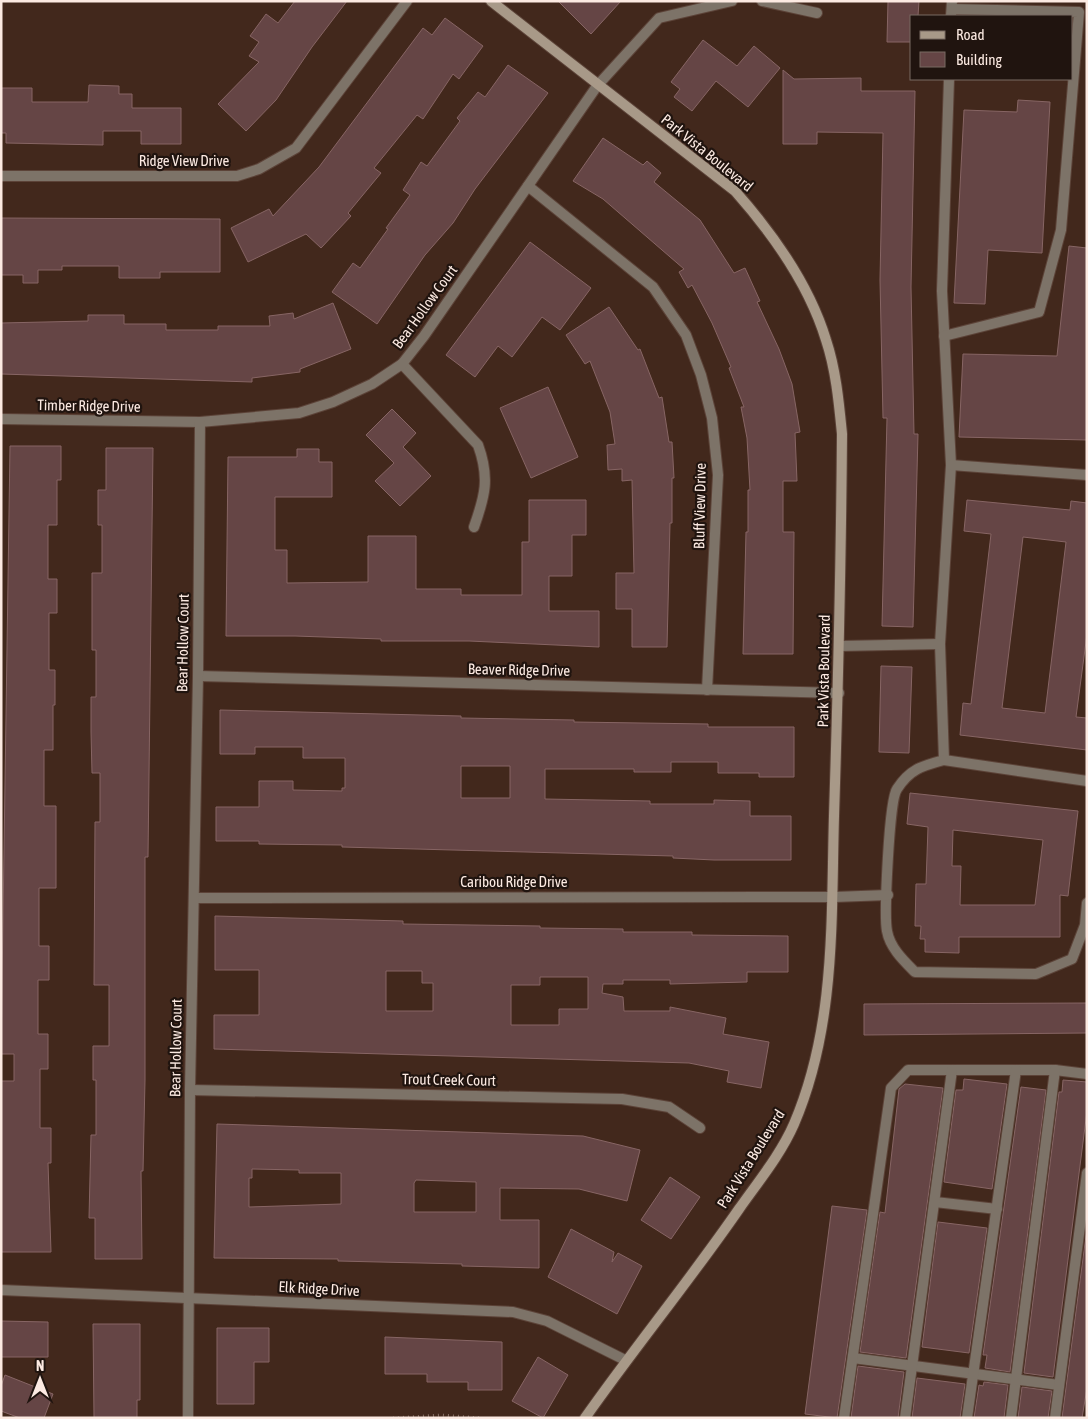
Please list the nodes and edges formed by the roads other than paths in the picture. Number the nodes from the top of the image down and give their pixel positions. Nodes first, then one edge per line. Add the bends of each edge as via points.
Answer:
1 (407, 1) edge
2 (491, 1) edge
3 (732, 1) edge
4 (762, 1) edge
5 (952, 9) edge
6 (817, 13) dead end
7 (948, 80) edge
8 (597, 86) junction
9 (1, 176) edge
10 (528, 186) junction
11 (944, 336) junction
12 (402, 364) junction
13 (1, 419) edge
14 (200, 422) junction
15 (951, 465) junction
16 (1087, 475) edge
17 (474, 527) dead end
18 (940, 644) junction
19 (840, 646) junction
20 (198, 676) junction
21 (707, 690) junction
22 (839, 693) junction
23 (944, 760) junction
24 (1087, 782) edge
25 (888, 895) junction
26 (834, 897) junction
27 (194, 898) junction
28 (1087, 902) edge
29 (952, 1070) junction
30 (1016, 1070) junction
31 (1056, 1070) junction
32 (1087, 1074) edge
33 (190, 1090) junction
34 (700, 1128) dead end
35 (1087, 1173) edge
36 (934, 1202) junction
37 (997, 1209) junction
38 (1, 1290) edge
39 (190, 1298) junction
40 (853, 1358) junction
41 (625, 1360) junction
42 (913, 1366) junction
43 (973, 1374) junction
44 (1016, 1380) junction
45 (1059, 1386) junction
46 (188, 1418) edge
47 (585, 1418) edge
48 (844, 1418) edge
49 (905, 1418) edge
50 (967, 1418) edge
51 (1011, 1418) edge
52 (1054, 1418) edge

1 - 9 street, Ridge View Drive via 296,148 259,169 237,176
2 - 8 street, Park Vista Boulevard
3 - 8 street, Bear Hollow Court via 658,18
4 - 6 street
5 - 11 street via 1079,12 1061,230 1039,312
7 - 11 street via 942,291
8 - 10 street, Bear Hollow Court
8 - 19 street, Park Vista Boulevard via 735,191 762,221 810,299 827,341 842,434
10 - 12 street, Bear Hollow Court
10 - 21 street, Bluff View Drive via 653,287 686,335 701,375 712,418 718,475
11 - 15 street
12 - 14 street, Bear Hollow Court via 372,384 299,413
12 - 17 street via 478,445 484,462 486,486
13 - 14 street, Timber Ridge Drive
14 - 20 street, Bear Hollow Court
15 - 16 street
15 - 18 street
18 - 19 street
18 - 23 street
19 - 22 street, Park Vista Boulevard
20 - 21 street, Beaver Ridge Drive
20 - 27 street, Bear Hollow Court
21 - 22 street, Beaver Ridge Drive
22 - 26 street, Park Vista Boulevard
23 - 24 street
23 - 25 street via 917,768 895,791 890,822
25 - 26 street, Caribou Ridge Drive
25 - 28 street via 887,932 897,953 915,972 1036,974 1072,959 1084,925
26 - 27 street, Caribou Ridge Drive
26 - 41 street, Park Vista Boulevard via 828,998 814,1069 793,1126 705,1258
27 - 33 street, Bear Hollow Court
29 - 30 street
29 - 36 street
29 - 40 street via 908,1070 891,1088
30 - 31 street
30 - 37 street
31 - 32 street
31 - 44 street
33 - 34 street, Trout Creek Court via 622,1098 670,1107
33 - 39 street, Bear Hollow Court
35 - 45 street
36 - 37 street
36 - 42 street
37 - 43 street
38 - 39 street, Elk Ridge Drive
39 - 41 street, Elk Ridge Drive via 513,1312 547,1321
39 - 46 street, Bear Hollow Court
40 - 42 street
40 - 48 street
41 - 47 street, Park Vista Boulevard
42 - 43 street
42 - 49 street
43 - 44 street
43 - 50 street
44 - 45 street
44 - 51 street
45 - 52 street

